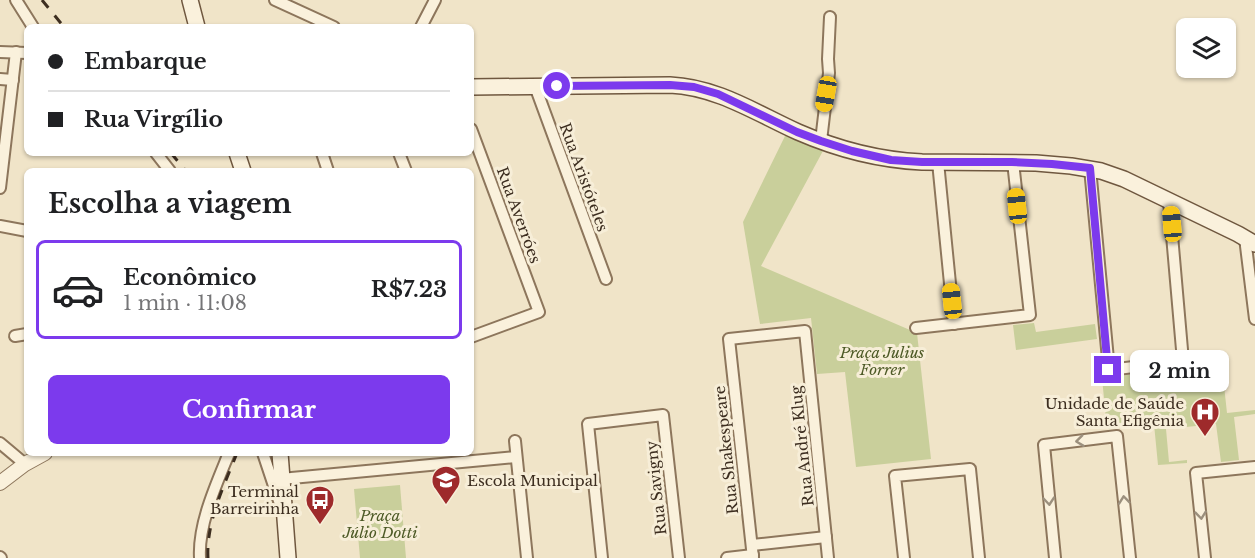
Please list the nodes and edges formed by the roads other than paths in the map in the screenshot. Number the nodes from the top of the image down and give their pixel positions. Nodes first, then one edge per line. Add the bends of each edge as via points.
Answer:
1 (16, 0) edge
2 (190, 0) edge
3 (275, 0) edge
4 (435, 0) edge
5 (830, 17) dead end
6 (31, 24) edge
7 (195, 24) edge
8 (327, 24) edge
9 (423, 24) edge
10 (0, 52) edge
11 (21, 52) edge
12 (0, 79) edge
13 (13, 80) junction
14 (535, 86) junction
15 (474, 87) edge
16 (474, 137) edge
17 (821, 141) junction
18 (158, 156) edge
19 (938, 162) junction
20 (1012, 162) junction
21 (168, 168) edge
22 (1090, 168) junction
23 (0, 188) edge
24 (1169, 201) junction
25 (0, 226) edge
26 (24, 230) edge
27 (1250, 241) edge
28 (606, 279) dead end
29 (1255, 319) edge
30 (954, 324) junction
31 (916, 328) dead end
32 (24, 334) edge
33 (15, 336) dead end
34 (474, 336) edge
35 (729, 339) joint
36 (515, 441) dead end
37 (0, 443) edge
38 (40, 456) edge
39 (228, 456) edge
40 (264, 456) edge
41 (280, 456) edge
42 (516, 457) junction
43 (26, 464) junction
44 (1255, 467) edge
45 (282, 478) junction
46 (0, 483) edge
47 (285, 519) junction
48 (826, 537) junction
49 (753, 553) edge
50 (200, 558) edge
51 (288, 558) edge
52 (527, 558) edge
53 (602, 558) edge
54 (679, 558) edge
55 (727, 558) edge
56 (828, 558) edge
57 (904, 558) edge
58 (979, 558) edge
59 (1054, 558) edge
60 (1130, 558) edge
61 (1205, 558) edge

1 - 6 street
2 - 7 main road
3 - 8 street
4 - 9 street
5 - 17 street via 829,73
10 - 11 street
11 - 13 street
12 - 13 street
13 - 23 street
14 - 15 main road
14 - 17 main road via 694,87
14 - 28 street, Rua Aristóteles
16 - 34 street, Rua Averróes via 539,312
17 - 19 main road via 891,160
18 - 21 street
19 - 20 main road
19 - 30 street
20 - 22 main road
20 - 30 street via 1030,315
22 - 24 main road via 1113,174
22 - 24 street via 1108,370 1183,361
24 - 27 main road
25 - 26 street
27 - 29 street
30 - 31 street
32 - 33 street
35 - 48 street, Rua André Klug via 805,331
35 - 49 street, Rua Shakespeare
36 - 42 street
37 - 43 street
38 - 43 street
39 - 50 street via 206,514
40 - 47 street
41 - 45 main road
42 - 45 street
42 - 52 street
43 - 46 street
44 -> 61 street via 1196,473
45 - 47 main road
47 - 51 main road
48 - 49 street
48 - 56 street, Rua André Klug
49 - 55 street
53 - 54 street, Rua Savigny via 588,423 663,415
57 - 58 street via 895,476 970,469
60 -> 59 street via 1117,436 1044,445

